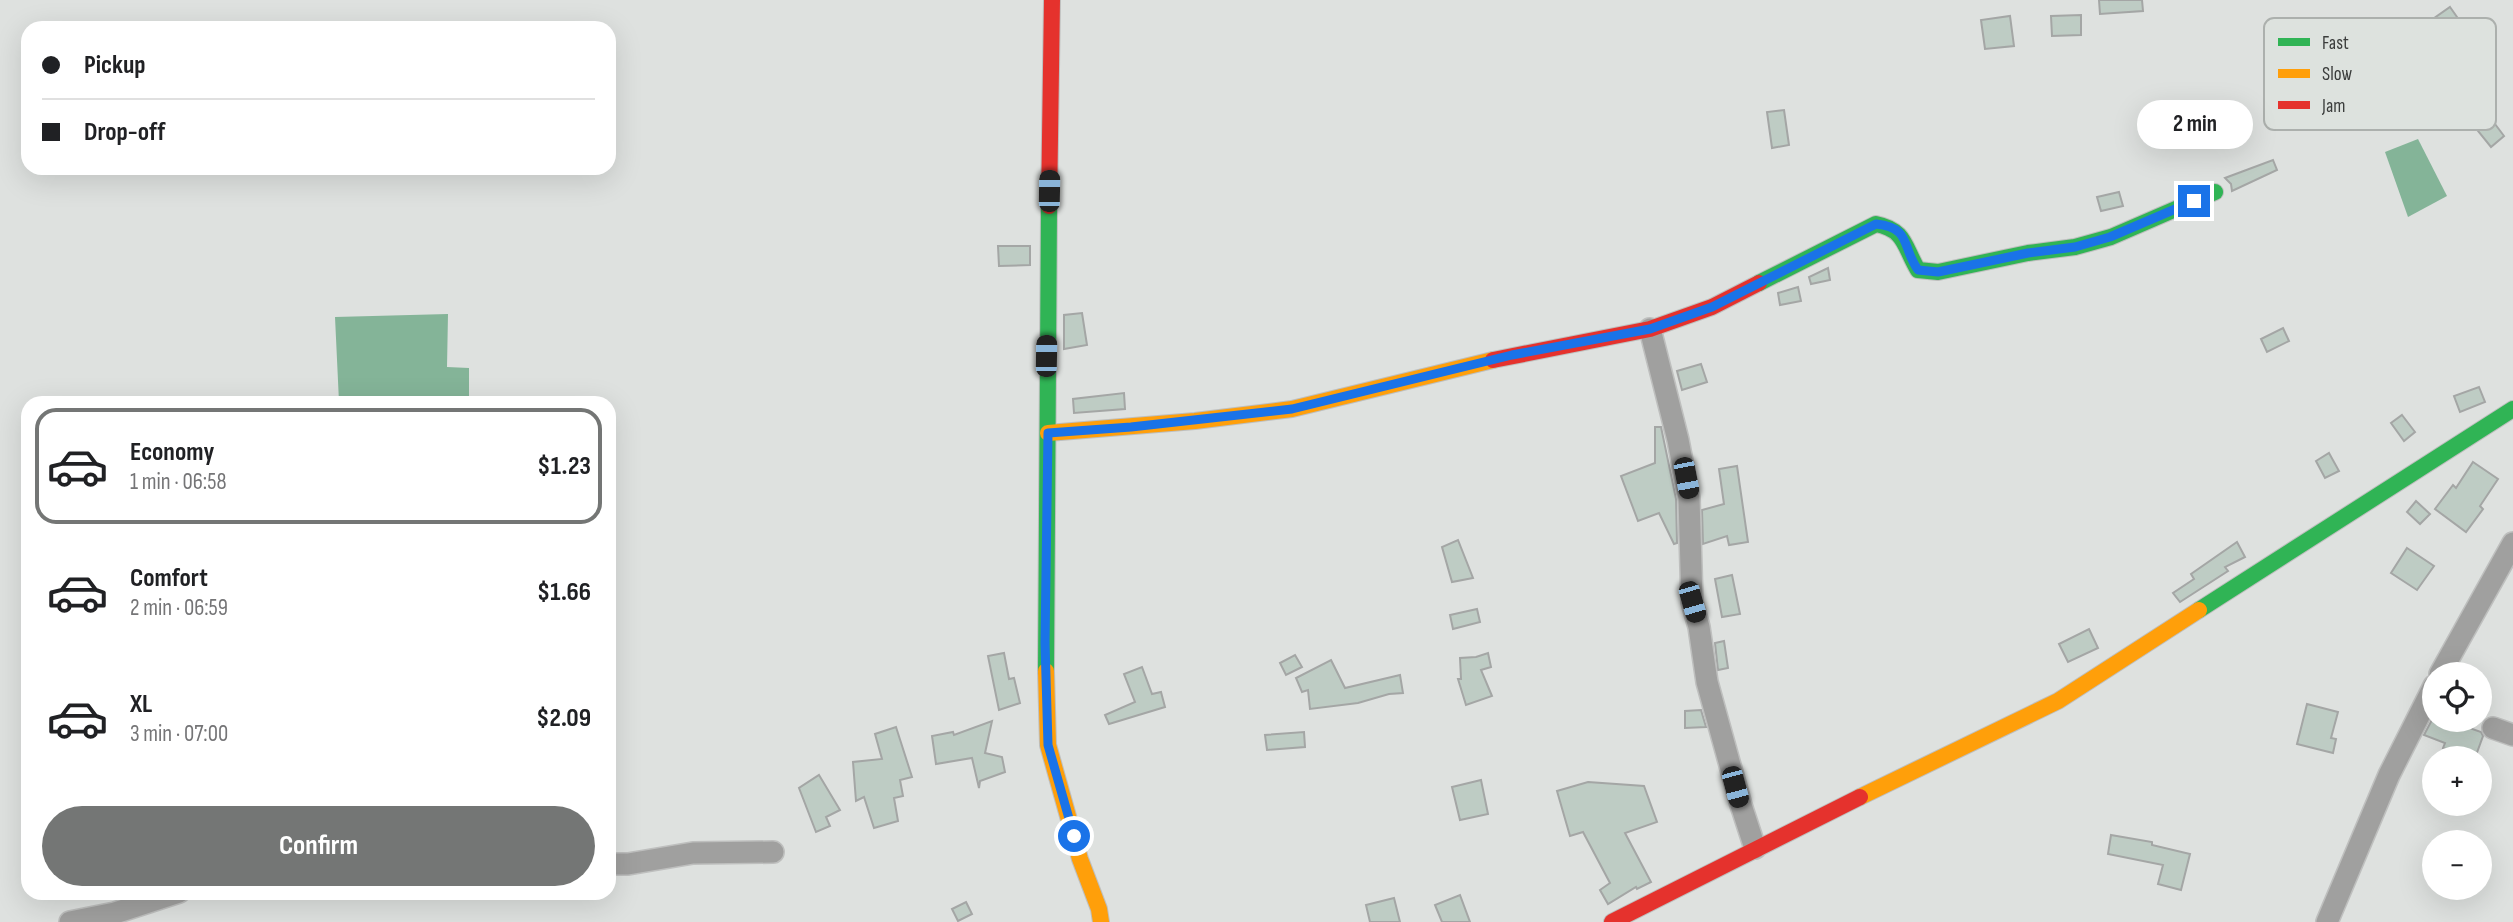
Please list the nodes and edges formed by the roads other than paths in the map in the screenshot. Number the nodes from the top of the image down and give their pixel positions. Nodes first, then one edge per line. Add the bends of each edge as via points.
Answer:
1 (1052, 0) edge
2 (2215, 192) dead end
3 (1650, 329) junction
4 (2513, 410) edge
5 (1048, 433) junction
6 (2513, 543) edge
7 (2447, 662) edge
8 (2422, 710) edge
9 (1755, 848) junction
10 (773, 852) dead end
11 (616, 864) edge
12 (155, 900) edge
13 (70, 922) edge
14 (1101, 922) edge
15 (1612, 922) edge
16 (2327, 922) edge

1 - 5 street
2 - 3 street via 2110,237 1938,272 1918,270 1902,234 1876,224 1712,307
3 - 5 street via 1512,355 1292,409
3 - 9 street via 1689,498 1692,602 1707,682
4 - 9 street via 2058,701
5 - 14 street via 1048,745
6 - 7 street
8 - 16 street
9 - 15 street
10 - 11 street via 693,853
12 - 13 street

